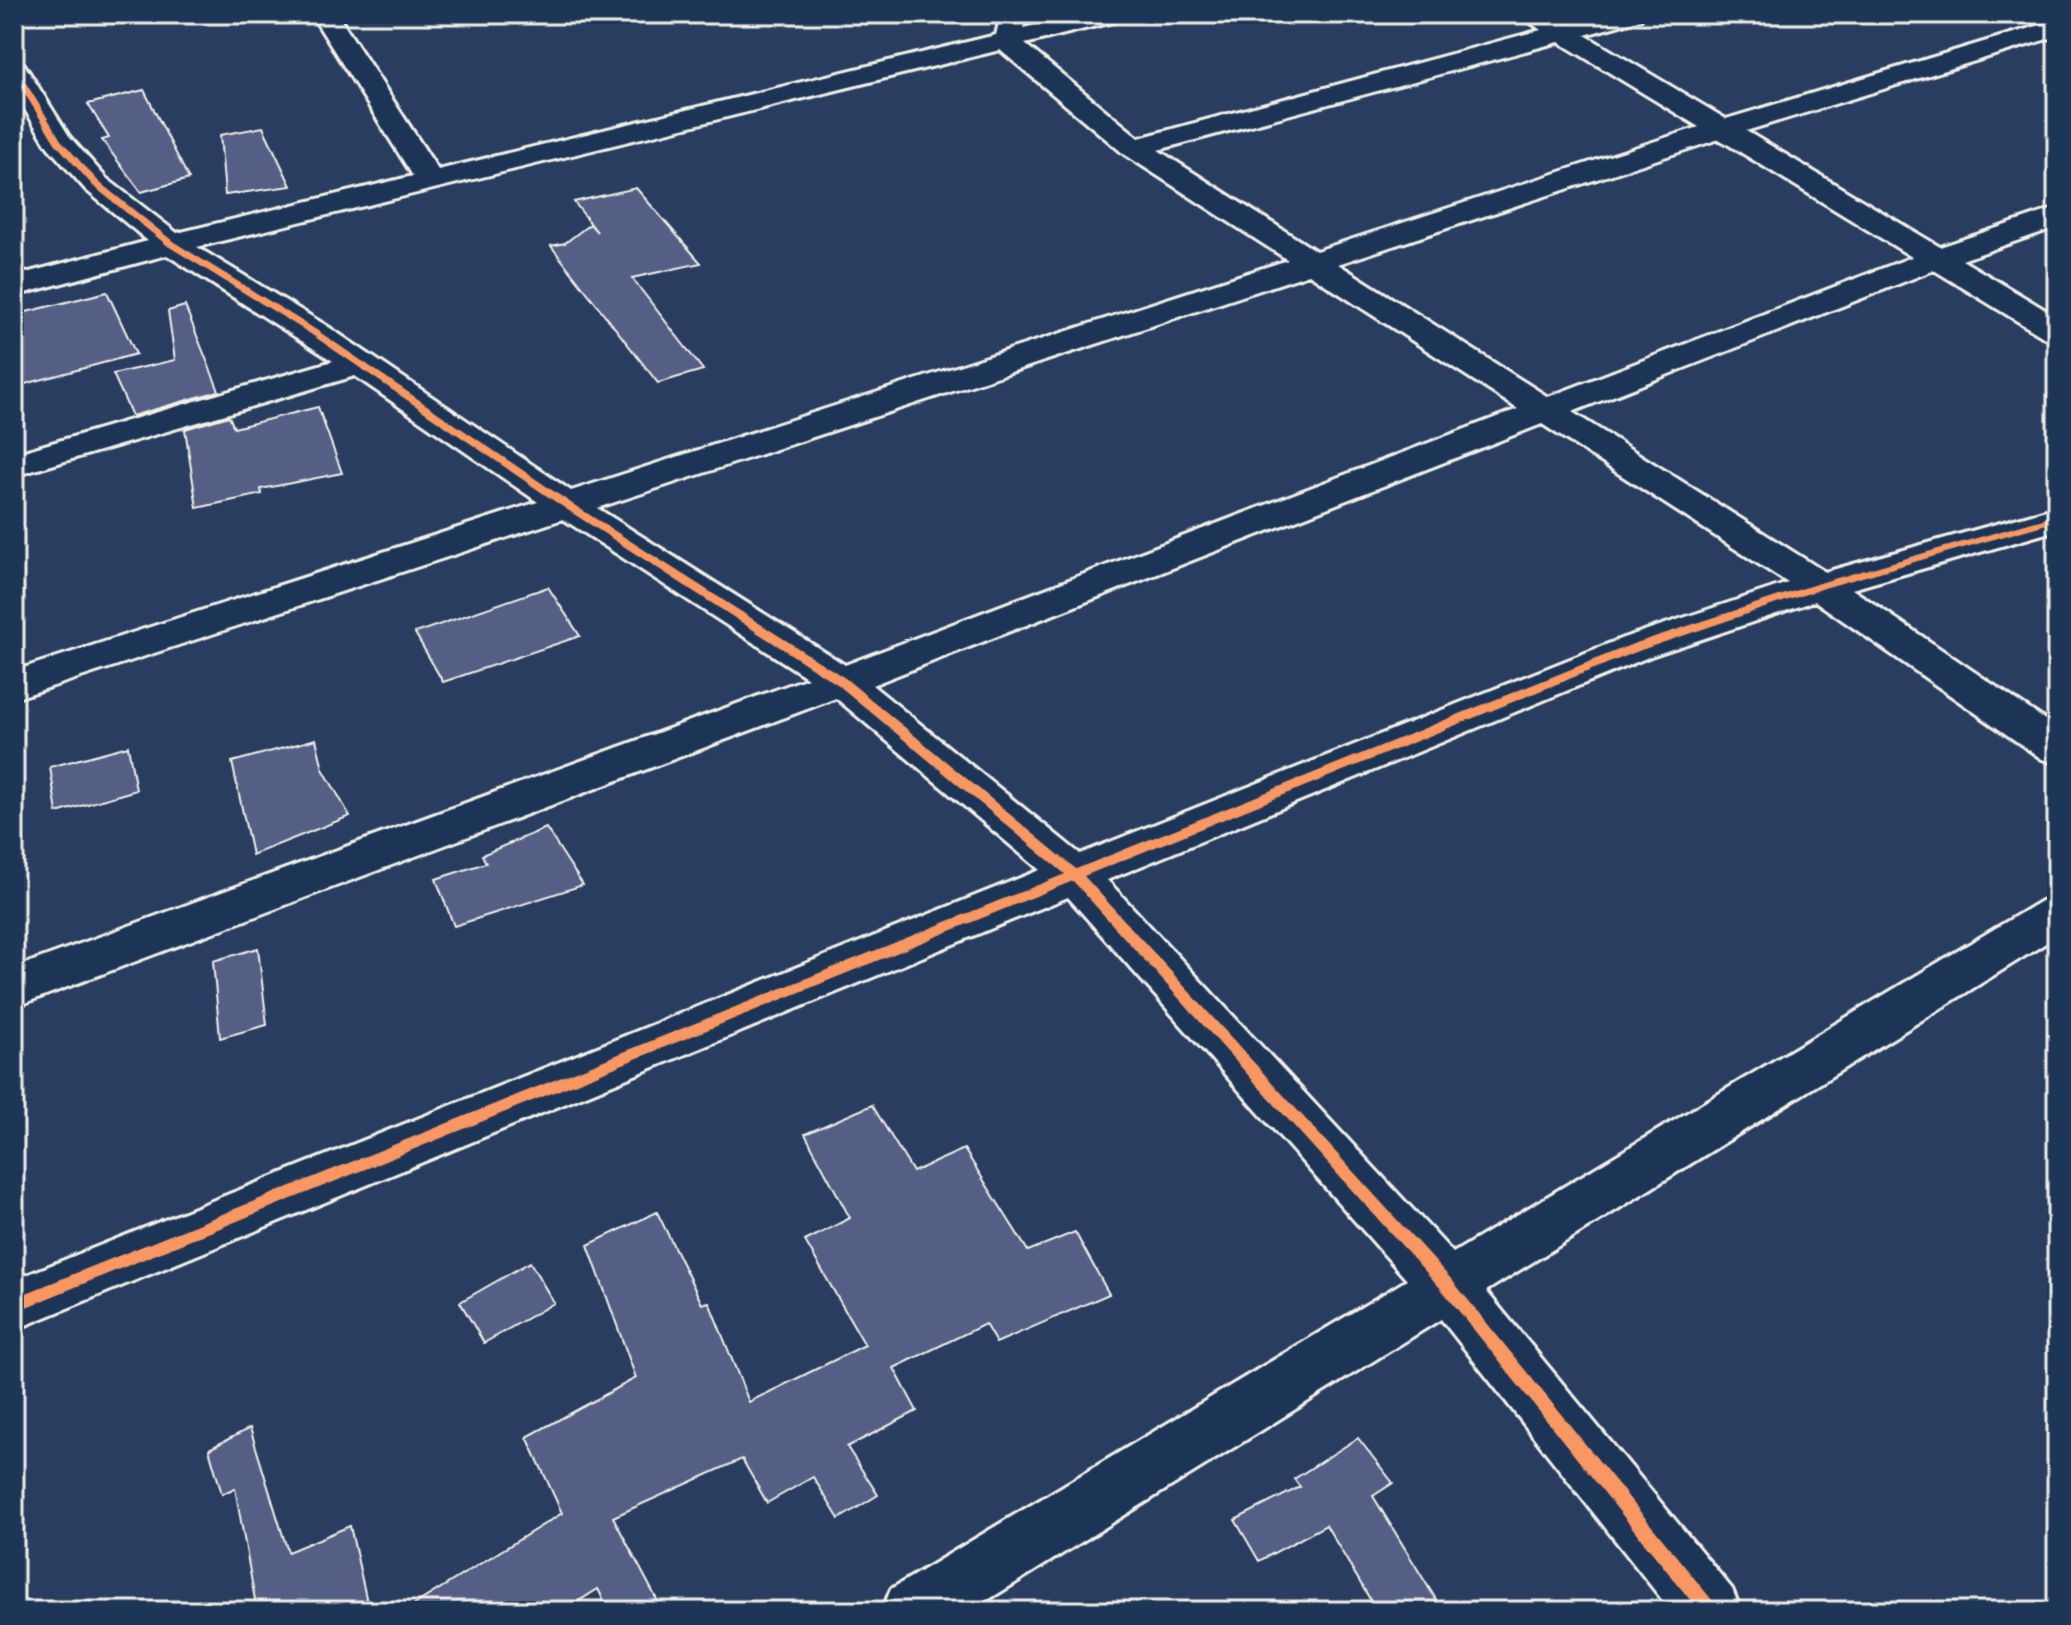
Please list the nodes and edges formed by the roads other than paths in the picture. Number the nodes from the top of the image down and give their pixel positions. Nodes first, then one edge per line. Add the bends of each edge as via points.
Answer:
1 (324, 14) edge
2 (1115, 14) edge
3 (1532, 14) edge
4 (1632, 14) edge
5 (1010, 28) edge
6 (2057, 28) edge
7 (1565, 33) junction
8 (14, 70) edge
9 (1725, 128) junction
10 (1134, 148) junction
11 (430, 180) junction
12 (2057, 217) edge
13 (171, 244) junction
14 (1938, 258) junction
15 (1314, 263) junction
16 (14, 286) edge
17 (2057, 331) edge
18 (358, 364) junction
19 (1546, 410) junction
20 (14, 465) edge
21 (567, 505) junction
22 (2057, 518) edge
23 (1820, 586) junction
24 (841, 681) junction
25 (14, 685) edge
26 (2057, 749) edge
27 (1074, 874) junction
28 (2057, 913) edge
29 (14, 988) edge
30 (1447, 1285) junction
31 (14, 1305) edge
32 (913, 1611) edge
33 (1710, 1611) edge

1 - 11 street
2 - 5 street
3 - 7 street
4 - 7 street
5 - 10 street
5 - 11 street
6 - 9 street
7 - 9 street
7 - 10 street
8 - 13 street via 58,141 96,184
9 - 14 street
9 - 15 street
10 - 15 street
11 - 13 street
12 - 14 street
13 - 16 street
13 - 18 street
14 - 17 street
14 - 19 street
15 - 19 street
15 - 21 street
18 - 20 street
18 - 21 street
19 - 23 street
19 - 24 street
21 - 24 street
21 - 25 street
22 - 23 street
23 - 26 street
23 - 27 street via 1637,647
24 - 27 street
24 - 29 street
27 - 30 street
27 - 31 street
28 - 30 street
30 - 32 street
30 - 33 street

